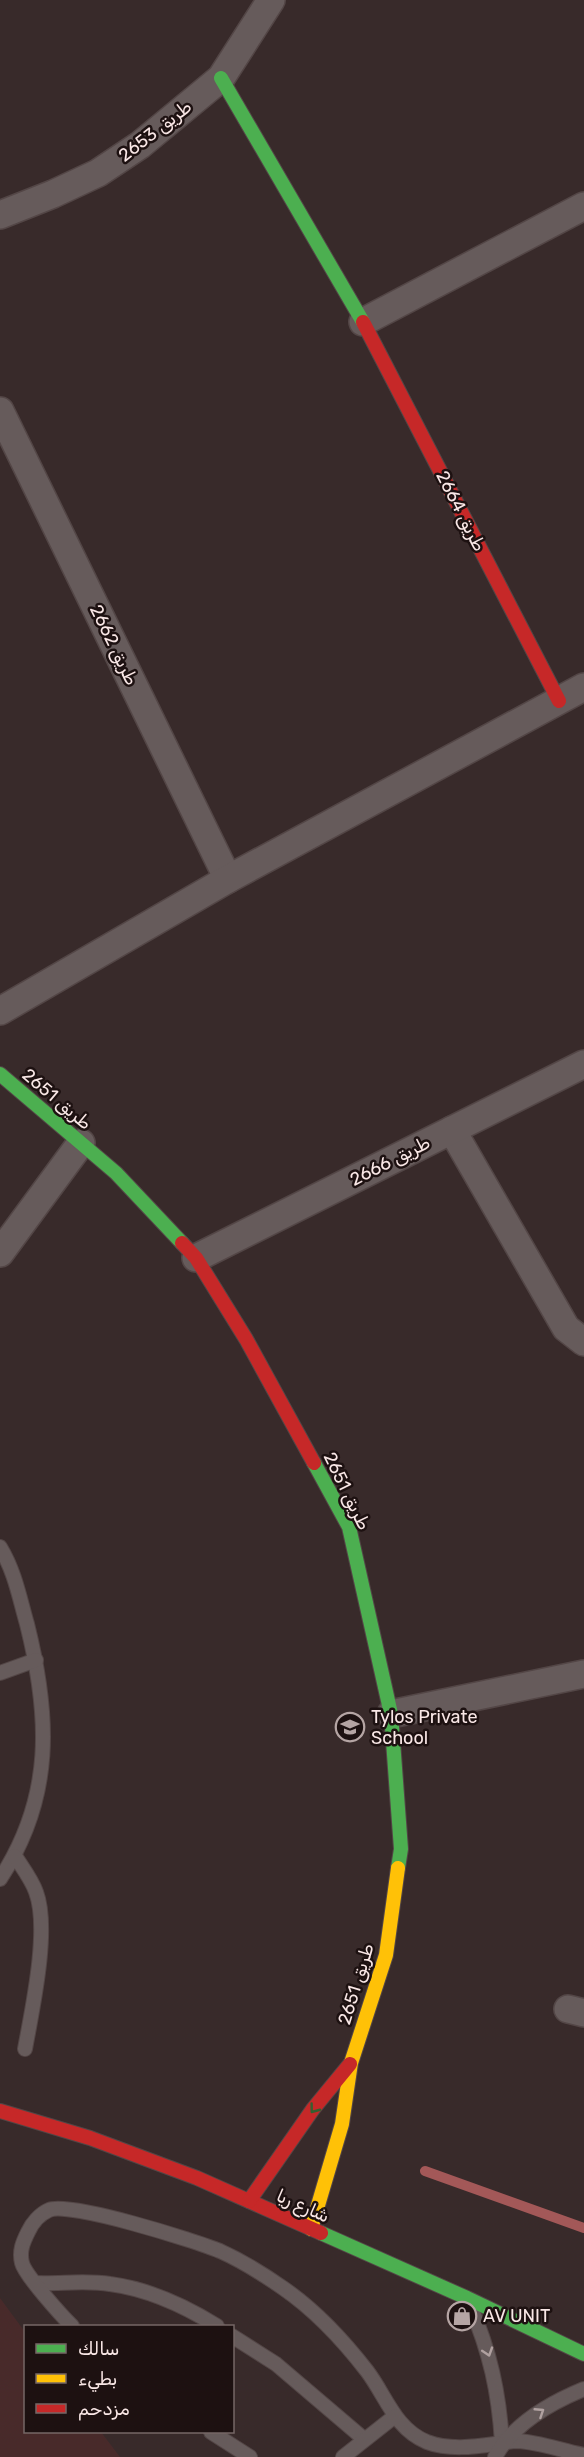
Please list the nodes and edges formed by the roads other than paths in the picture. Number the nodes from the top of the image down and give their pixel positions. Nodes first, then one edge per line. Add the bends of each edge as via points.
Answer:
1 (271, 0) edge
2 (222, 78) junction
3 (584, 206) edge
4 (0, 215) edge
5 (363, 322) junction
6 (0, 411) edge
7 (584, 687) edge
8 (559, 701) junction
9 (228, 879) junction
10 (0, 1011) edge
11 (584, 1064) edge
12 (0, 1074) edge
13 (452, 1130) junction
14 (81, 1143) junction
15 (0, 1253) edge
16 (196, 1258) junction
17 (584, 1342) edge
18 (0, 1547) edge
19 (36, 1660) junction
20 (0, 1673) edge
21 (584, 1674) edge
22 (391, 1714) junction
23 (15, 1856) junction
24 (0, 1879) edge
25 (26, 2049) dead end
26 (351, 2063) junction
27 (0, 2111) edge
28 (249, 2201) junction
29 (311, 2229) junction
30 (36, 2283) junction
31 (467, 2298) junction
32 (71, 2325) edge
33 (215, 2325) edge
34 (234, 2337) edge
35 (584, 2354) edge
36 (584, 2389) edge
37 (395, 2416) junction
38 (213, 2433) edge
39 (364, 2439) junction
40 (502, 2443) junction
41 (584, 2455) edge
42 (250, 2457) edge
43 (343, 2457) edge
44 (495, 2457) edge

1 - 2 street, طريق 2653
2 - 4 street, طريق 2653 via 140,145 98,173
2 - 5 street, طريق 2664
3 - 5 street
5 - 8 street, طريق 2664
6 - 9 street, طريق 2662
7 - 8 street
8 - 9 street
9 - 10 street
11 - 13 street, طريق 2666
12 - 14 street, طريق 2651
13 - 16 street, طريق 2666
13 - 17 street via 566,1328
14 - 15 street
14 - 16 street, طريق 2651 via 116,1173
16 - 22 street, طريق 2651 via 246,1339 349,1527
18 - 19 lane via 12,1568
19 - 20 lane
19 - 23 lane via 44,1727 37,1799
21 - 22 street
22 - 26 street, طريق 2651 via 401,1849 395,1902 386,1954
23 - 24 lane
23 - 25 lane via 37,1893 40,1917 40,1959
26 -> 28 street, طريق 2651 via 313,2109
26 - 29 street, طريق 2651 via 342,2124
27 - 28 street, شارع ريا via 90,2138
28 - 29 street, شارع ريا
29 - 31 street, شارع ريا
30 - 32 lane
30 - 33 lane via 109,2283 167,2300
30 - 37 lane via 22,2264 21,2247 30,2227 50,2209 72,2209 185,2238 254,2268 314,2313 368,2372
31 - 35 street, شارع ريا
31 -> 40 lane via 493,2368
34 - 39 lane via 276,2364
40 -> 36 lane via 530,2418
37 - 39 lane
37 - 40 lane via 405,2428 428,2442 464,2447
38 - 42 lane
39 - 43 lane
40 - 41 lane via 516,2441
40 - 44 lane

